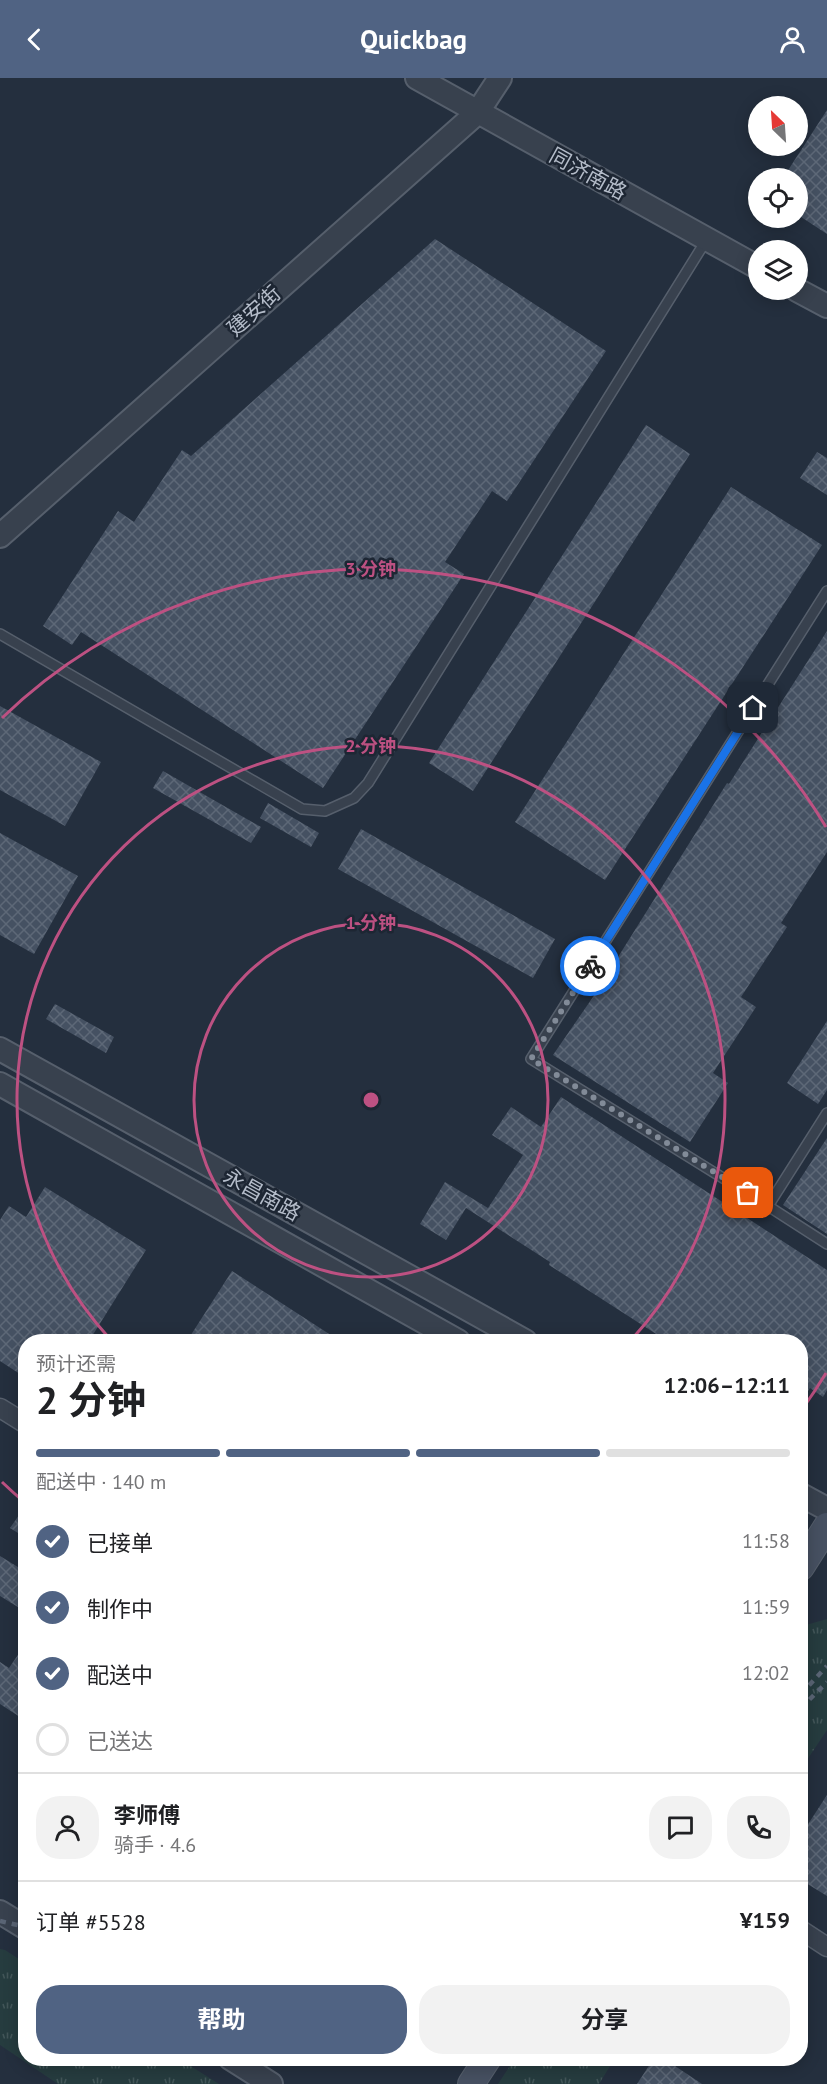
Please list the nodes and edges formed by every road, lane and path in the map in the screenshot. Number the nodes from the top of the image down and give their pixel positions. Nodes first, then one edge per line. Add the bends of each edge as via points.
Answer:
1 (417, 78) edge
2 (500, 78) edge
3 (477, 113) junction
4 (707, 239) junction
5 (748, 262) edge
6 (808, 296) edge
7 (827, 306) edge
8 (0, 536) edge
9 (827, 591) edge
10 (0, 634) edge
11 (0, 1049) edge
12 (0, 1084) edge
13 (827, 1113) edge
14 (768, 1206) junction
15 (827, 1244) edge
16 (446, 1334) edge
17 (512, 1334) edge
18 (0, 1408) edge
19 (18, 1419) edge
20 (808, 1499) edge
21 (827, 1509) edge
22 (818, 1538) edge
23 (808, 1555) edge
24 (0, 1912) edge
25 (18, 1923) edge
26 (808, 1935) edge
27 (827, 1947) edge
28 (243, 2066) edge
29 (483, 2066) edge
30 (271, 2084) edge
31 (471, 2084) edge

1 - 3 street, 同济南路
2 - 3 street, 建安街
3 - 4 street, 同济南路
3 - 8 street, 建安街
4 - 5 street, 同济南路
4 - 10 lane via 368,783 354,798 325,812 302,809
6 - 7 street
9 - 14 lane via 531,1059
11 - 17 street, 永昌南路
12 - 16 street, 永昌南路
13 - 14 lane
14 - 15 lane
18 - 19 street
20 - 21 street
22 - 23 main road
24 - 25 street
26 - 27 street
28 - 30 street
29 - 31 main road

